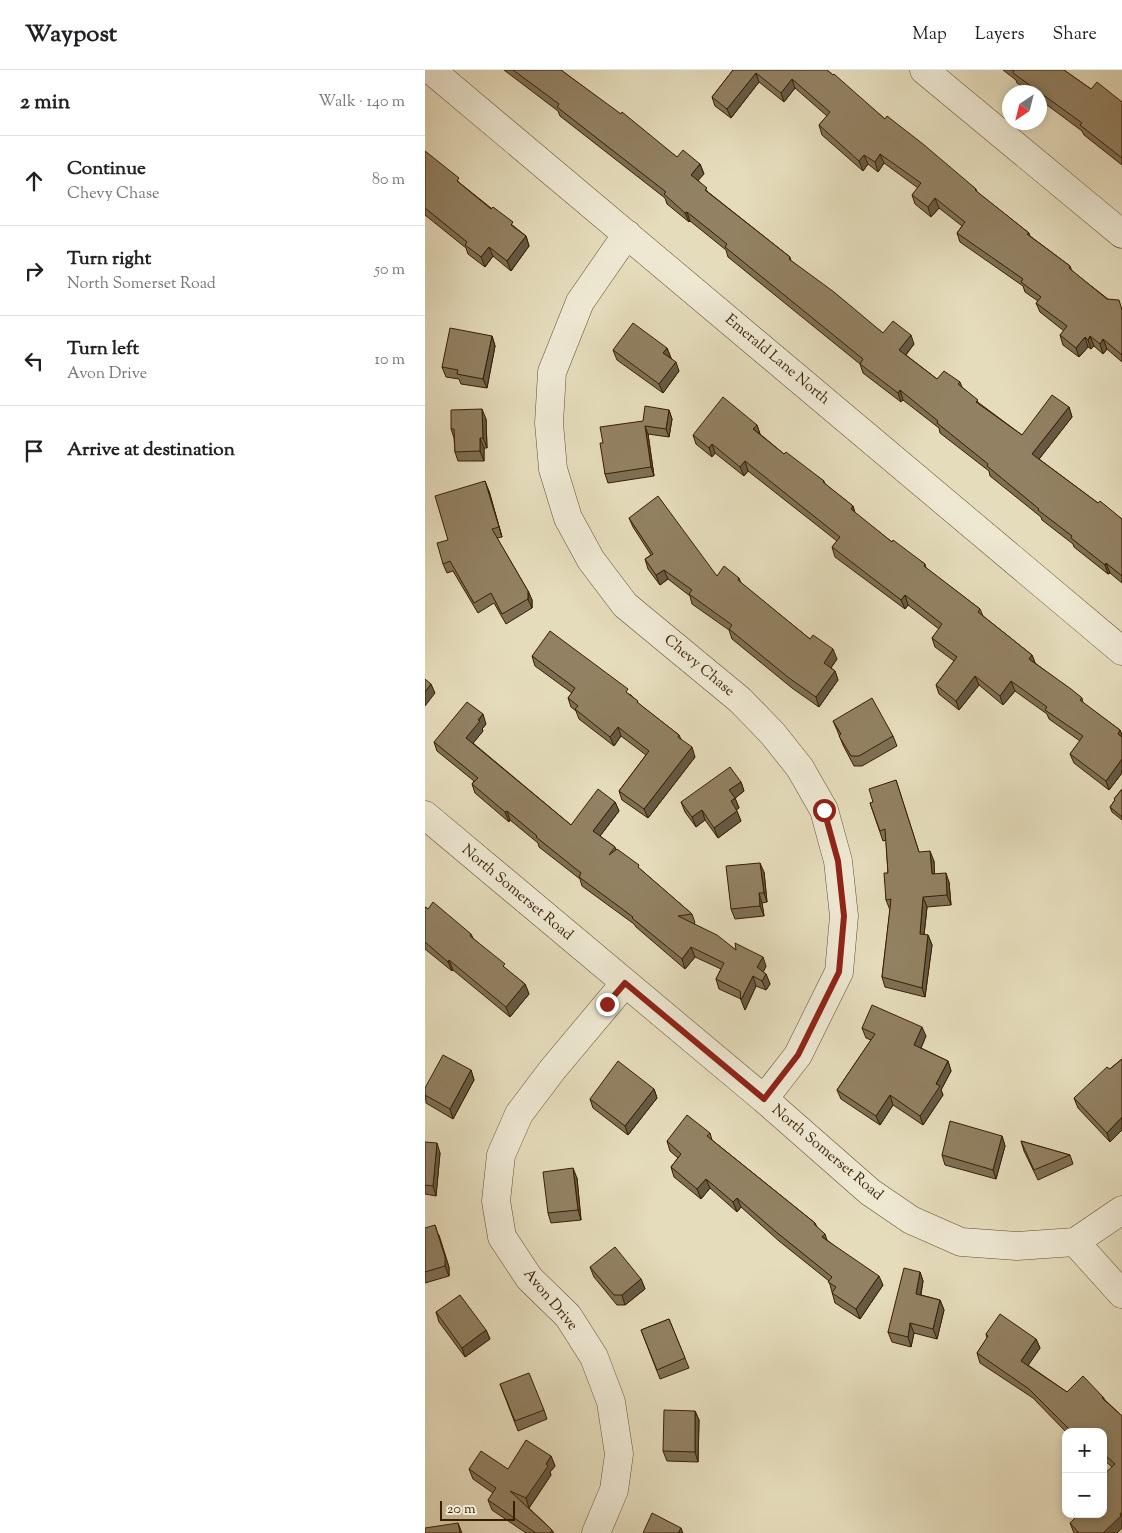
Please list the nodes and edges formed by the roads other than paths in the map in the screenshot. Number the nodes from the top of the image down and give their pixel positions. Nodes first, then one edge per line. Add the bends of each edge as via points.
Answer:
1 (431, 70) edge
2 (925, 70) edge
3 (627, 234) junction
4 (1122, 234) edge
5 (1122, 651) edge
6 (425, 815) edge
7 (625, 983) junction
8 (764, 1099) junction
9 (1122, 1210) edge
10 (1075, 1242) junction
11 (1122, 1294) edge
12 (596, 1533) edge

1 - 3 street, Emerald Lane North
2 - 4 street
3 - 5 street, Emerald Lane North
3 - 8 street, Chevy Chase via 580,302 552,372 549,423 553,469 568,518 591,560 625,605 741,700 800,768 824,810 838,861 844,916 839,972 798,1055
6 - 7 street, North Somerset Road
7 - 8 street, North Somerset Road
7 - 12 street, Avon Drive via 519,1114 501,1155 496,1201 502,1237 529,1278 567,1316 584,1340 611,1402 619,1454 613,1490
8 - 10 street, North Somerset Road via 870,1192 911,1220 961,1242 1017,1246
9 - 10 street
10 - 11 street

